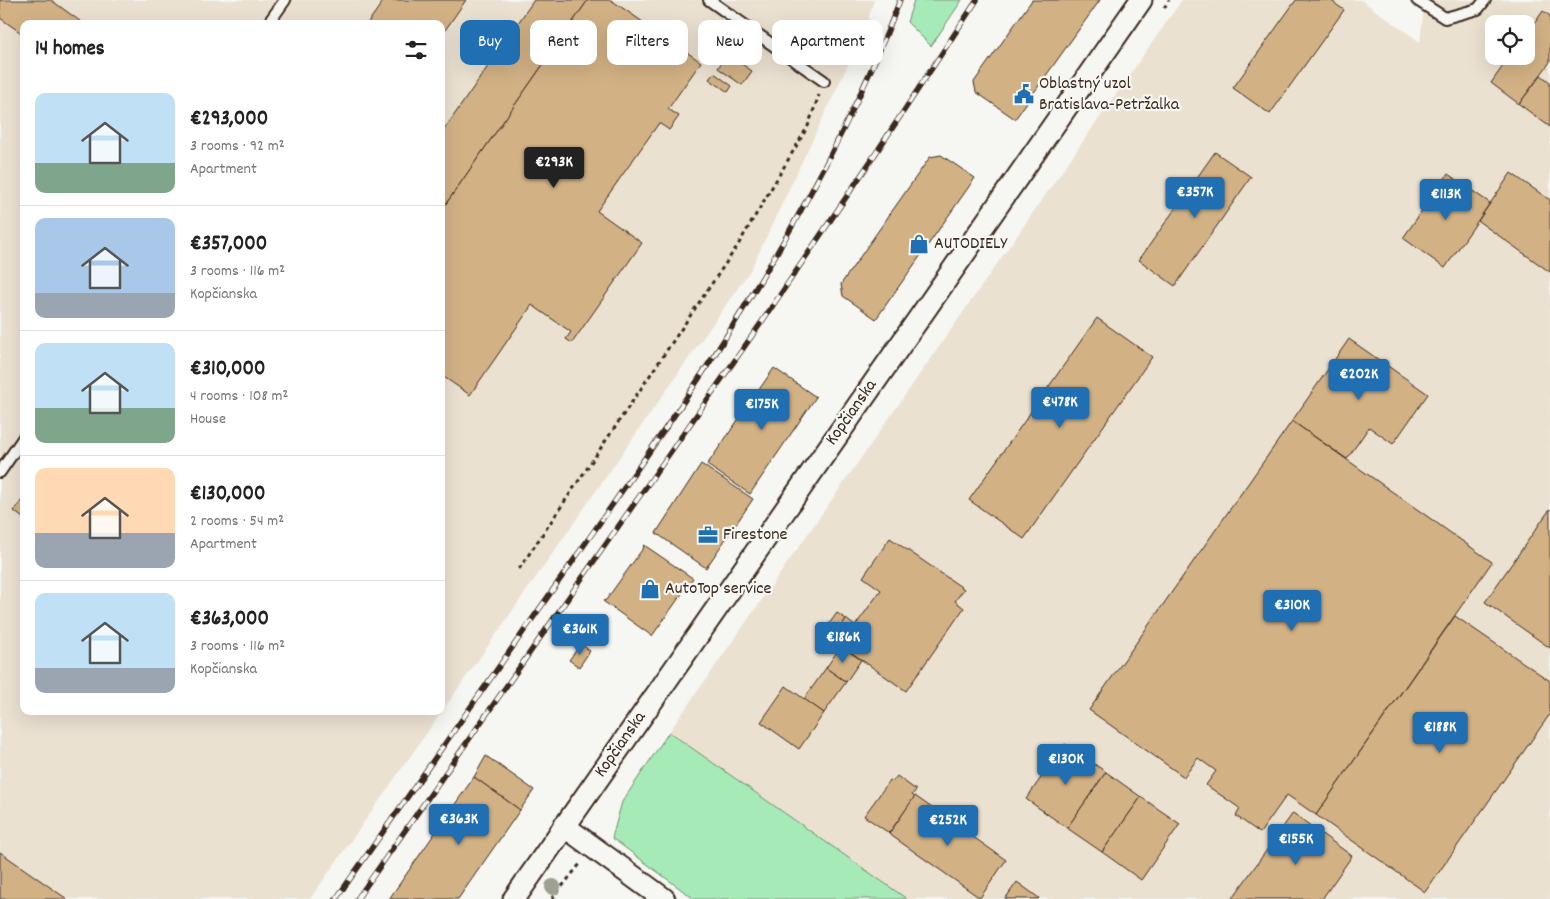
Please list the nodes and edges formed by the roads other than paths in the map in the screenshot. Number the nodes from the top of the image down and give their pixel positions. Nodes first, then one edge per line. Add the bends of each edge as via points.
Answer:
1 (285, 0) edge
2 (709, 0) edge
3 (1141, 0) edge
4 (1417, 0) edge
5 (1485, 0) edge
6 (271, 20) edge
7 (824, 81) road end
8 (20, 443) edge
9 (0, 472) edge
10 (564, 826) junction
11 (514, 899) edge
12 (664, 899) edge

1 - 6 lane
2 - 7 lane
3 - 10 street, Kopčianska
4 - 5 lane via 1445,18 1478,9
8 - 9 lane
10 - 11 street, Kopčianska
10 - 12 street

